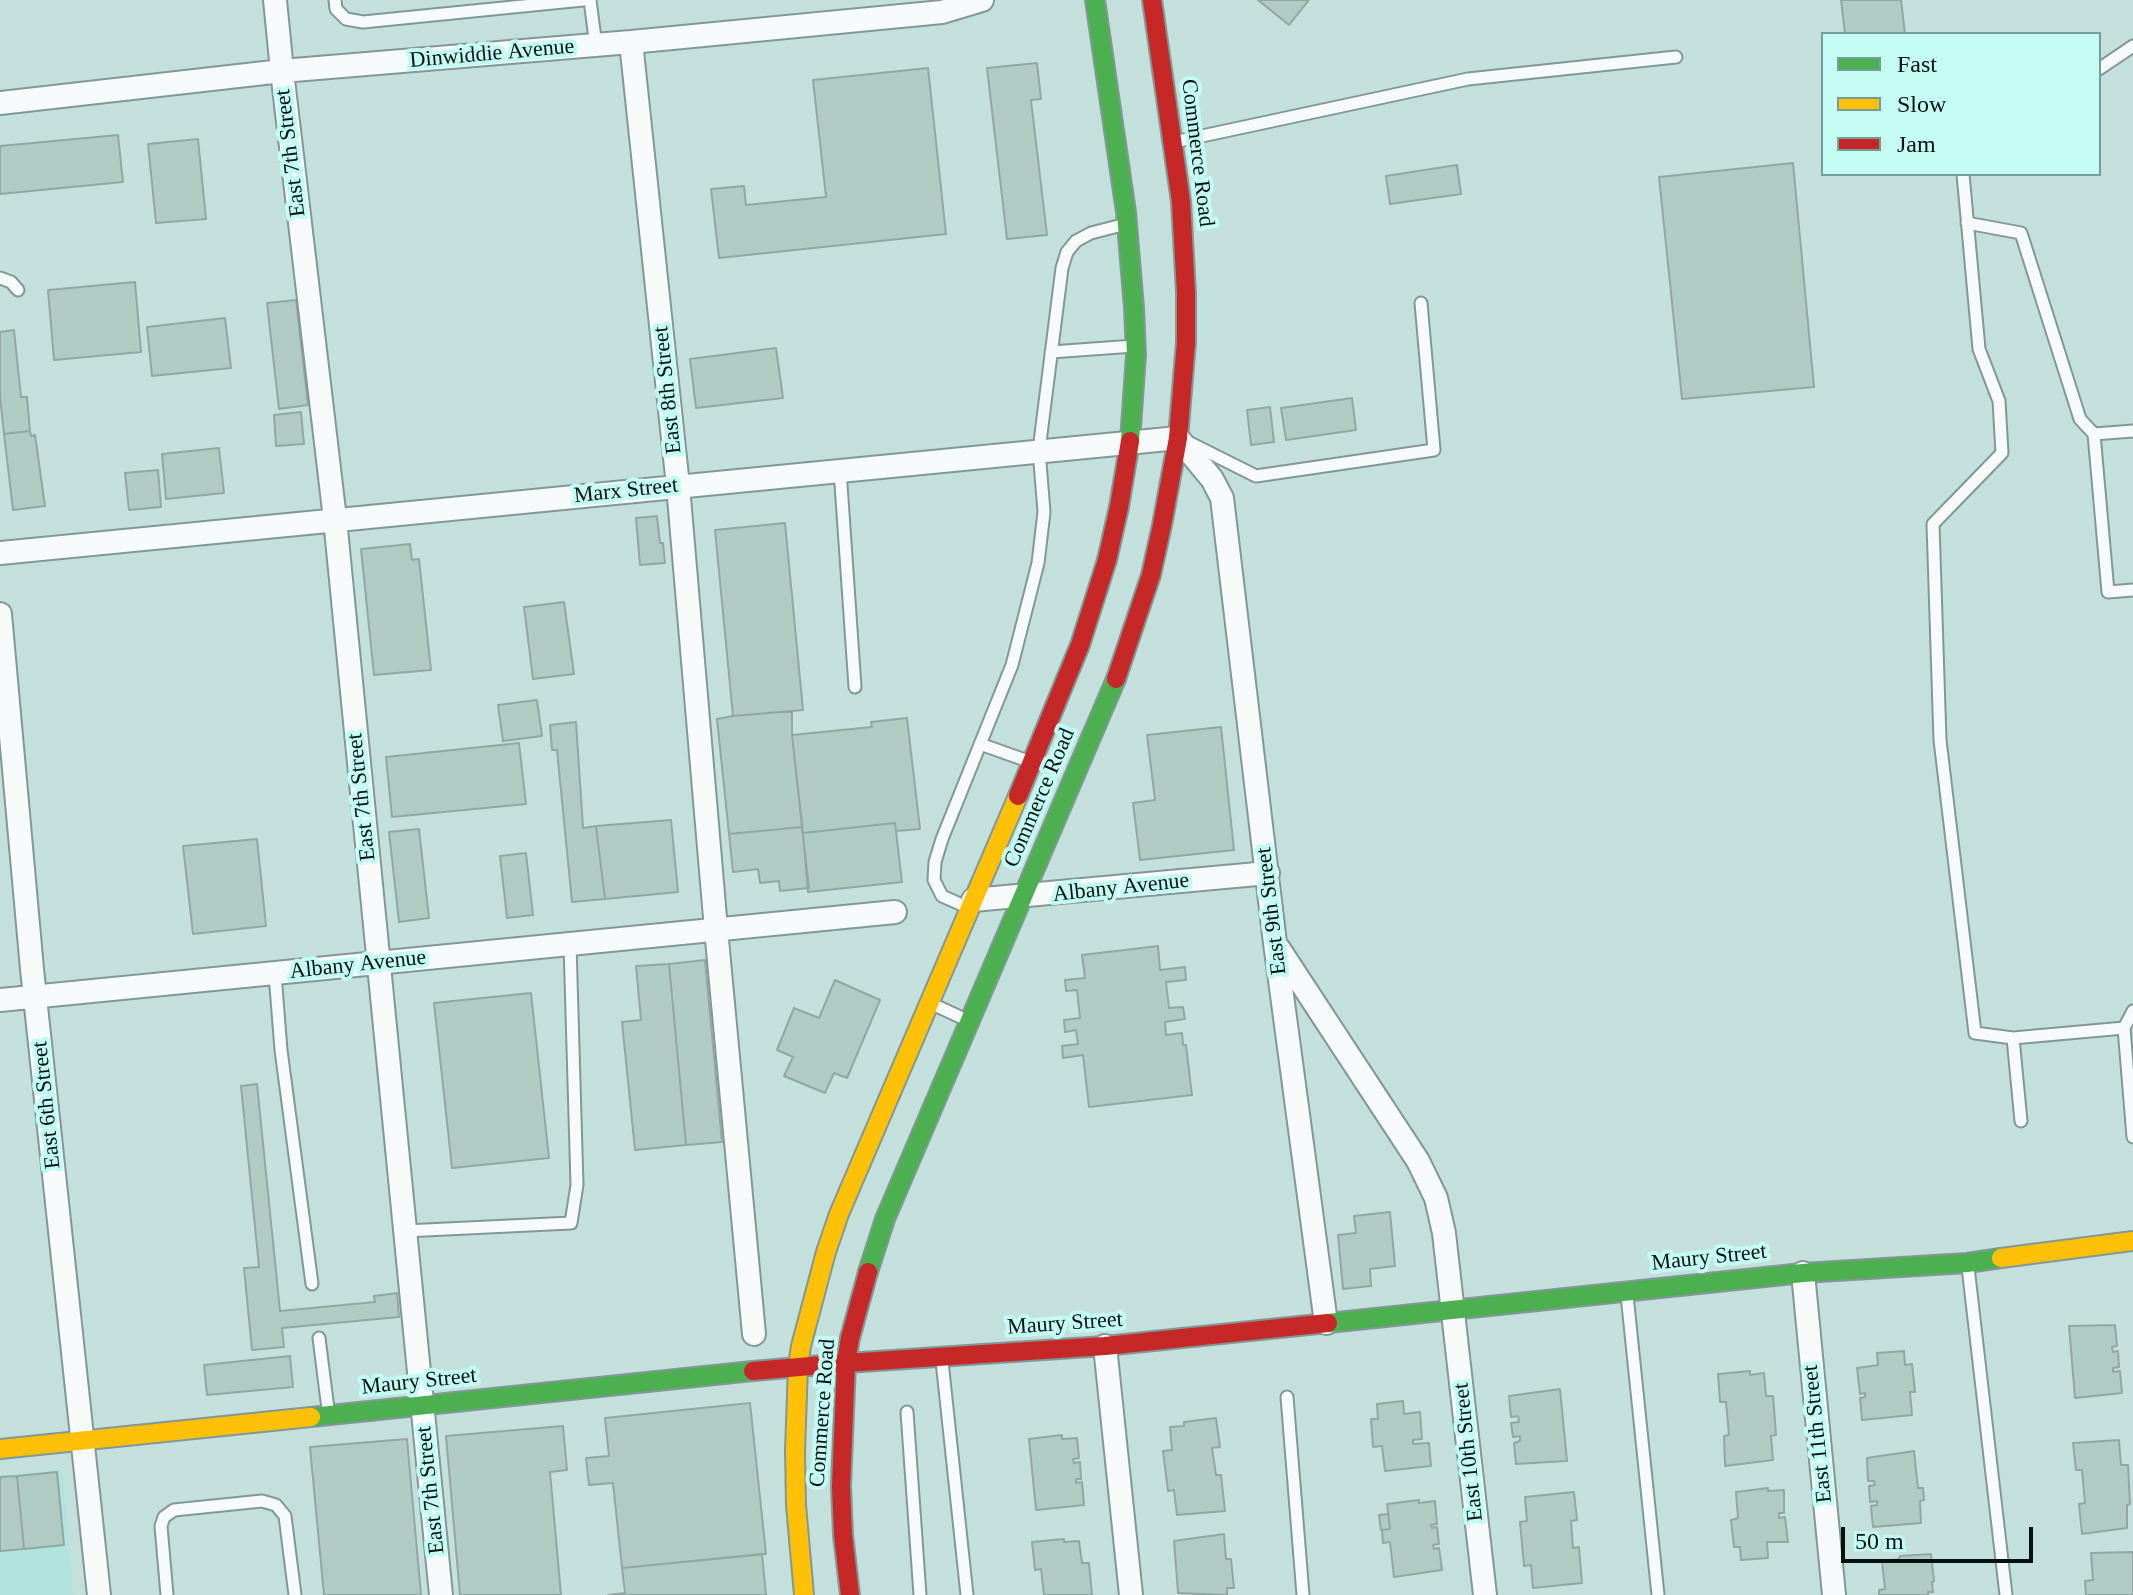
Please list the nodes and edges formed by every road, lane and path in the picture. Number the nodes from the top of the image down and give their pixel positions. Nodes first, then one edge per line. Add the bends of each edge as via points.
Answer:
1 (275, 0) edge
2 (335, 0) edge
3 (583, 0) edge
4 (590, 0) edge
5 (982, 0) edge
6 (1095, 0) edge
7 (1152, 0) edge
8 (631, 42) junction
9 (596, 46) junction
10 (2133, 46) edge
11 (1676, 57) dead end
12 (2101, 68) edge
13 (282, 71) junction
14 (0, 103) edge
15 (1173, 142) junction
16 (1963, 176) edge
17 (1967, 223) junction
18 (1127, 224) junction
19 (0, 278) edge
20 (18, 290) dead end
21 (1421, 303) dead end
22 (1136, 346) junction
23 (1051, 352) junction
24 (2133, 431) edge
25 (2094, 434) junction
26 (1178, 438) junction
27 (1130, 441) junction
28 (1039, 450) junction
29 (840, 470) junction
30 (678, 486) junction
31 (335, 519) junction
32 (0, 553) edge
33 (2133, 590) edge
34 (0, 614) edge
35 (855, 687) dead end
36 (980, 744) junction
37 (1033, 762) junction
38 (1268, 873) junction
39 (1024, 897) junction
40 (971, 904) junction
41 (895, 912) dead end
42 (716, 929) junction
43 (1275, 943) junction
44 (570, 944) junction
45 (379, 964) junction
46 (275, 974) junction
47 (35, 997) junction
48 (0, 1000) edge
49 (929, 1002) junction
50 (2133, 1011) edge
51 (970, 1021) junction
52 (2124, 1028) junction
53 (2013, 1038) junction
54 (2021, 1121) dead end
55 (2133, 1137) edge
56 (405, 1231) junction
57 (2133, 1241) edge
58 (1967, 1263) junction
59 (1803, 1273) junction
60 (312, 1284) dead end
61 (1626, 1291) junction
62 (1452, 1308) junction
63 (1326, 1323) junction
64 (754, 1334) dead end
65 (319, 1338) dead end
66 (1105, 1346) junction
67 (941, 1357) junction
68 (846, 1363) junction
69 (798, 1366) junction
70 (1287, 1397) dead end
71 (423, 1406) junction
72 (907, 1412) dead end
73 (329, 1416) junction
74 (84, 1440) junction
75 (0, 1449) edge
76 (99, 1595) edge
77 (167, 1595) edge
78 (295, 1595) edge
79 (441, 1595) edge
80 (804, 1595) edge
81 (850, 1595) edge
82 (920, 1595) edge
83 (967, 1595) edge
84 (1131, 1595) edge
85 (1303, 1595) edge
86 (1485, 1595) edge
87 (1658, 1595) edge
88 (1834, 1595) edge
89 (2006, 1595) edge

1 - 13 street, East 7th Street
2 - 3 lane via 346,19 363,22
4 - 9 lane
5 - 8 street, Dinwiddie Avenue via 942,12
6 - 18 main road, Commerce Road
7 - 15 main road, Commerce Road
8 - 9 street, Dinwiddie Avenue
8 - 30 street, East 8th Street
9 - 13 street, Dinwiddie Avenue
10 - 12 lane
11 - 15 lane via 1468,79
13 - 14 street, Dinwiddie Avenue
13 - 31 street, East 7th Street
15 - 26 main road, Commerce Road via 1186,293
16 - 17 lane
17 - 25 lane via 2021,233 2080,419
17 - 53 lane via 1979,349 1999,401 2002,453 1933,524 1940,740 1975,1033
18 - 22 main road, Commerce Road
18 - 23 lane via 1091,233 1067,252
19 - 20 lane
21 - 26 lane via 1434,450 1256,476
22 - 23 lane
22 - 27 main road, Commerce Road
23 - 28 lane
24 - 25 lane
25 - 33 lane via 2108,592
26 - 27 street, Marx Street
26 - 38 street, East 9th Street via 1222,498
26 - 39 main road, Commerce Road via 1136,622
27 - 28 street, Marx Street
27 - 37 main road, Commerce Road via 1094,604
28 - 29 street, Marx Street
28 - 36 lane via 1044,512 1038,563 1012,665
29 - 30 street, Marx Street
29 - 35 lane
30 - 31 street, Marx Street
30 - 42 street, East 8th Street
31 - 32 street, Marx Street
31 - 45 street, East 7th Street
34 - 47 street, East 6th Street
36 - 37 lane
36 - 40 lane via 935,862 934,880 942,896
37 - 40 main road, Commerce Road
38 - 39 street, Albany Avenue
38 - 43 street, East 9th Street
39 - 40 street, Albany Avenue
39 - 51 main road, Commerce Road
40 - 49 main road, Commerce Road
41 - 42 street, Albany Avenue
42 - 44 street, Albany Avenue
42 - 64 street
43 - 62 street, East 10th Street via 1418,1161 1436,1198
43 - 63 street, East 9th Street
44 - 45 street, Albany Avenue
44 - 56 lane via 577,1185 571,1223
45 - 46 street, Albany Avenue
45 - 56 street, East 7th Street
46 - 47 street, Albany Avenue
46 - 60 lane
47 - 48 street, Albany Avenue
47 - 74 street, East 6th Street
49 - 51 lane
49 - 69 main road, Commerce Road via 839,1214
50 - 52 lane
51 - 68 main road, Commerce Road via 885,1219
52 - 53 lane
52 - 55 lane
53 - 54 lane
56 - 71 street, East 7th Street
57 - 58 main road, Maury Street
58 - 59 main road, Maury Street
58 - 89 lane
59 - 61 main road, Maury Street
59 - 88 street, East 11th Street
61 - 62 main road, Maury Street
61 - 87 lane
62 - 63 main road, Maury Street
62 - 86 street, East 10th Street
63 - 66 main road, Maury Street
65 - 73 lane
66 - 67 main road, Maury Street
66 - 84 street
67 - 68 main road, Maury Street
67 - 83 lane
68 - 69 main road, Maury Street
68 - 81 main road, Commerce Road via 841,1486
69 - 71 main road, Maury Street
69 - 80 main road, Commerce Road via 796,1505
70 - 85 lane
71 - 73 main road, Maury Street
71 - 79 street, East 7th Street
72 - 82 lane
73 - 74 main road, Maury Street
74 - 75 main road, Maury Street
74 - 76 street, East 6th Street
77 - 78 lane via 164,1517 174,1510 262,1501 276,1505 285,1516

